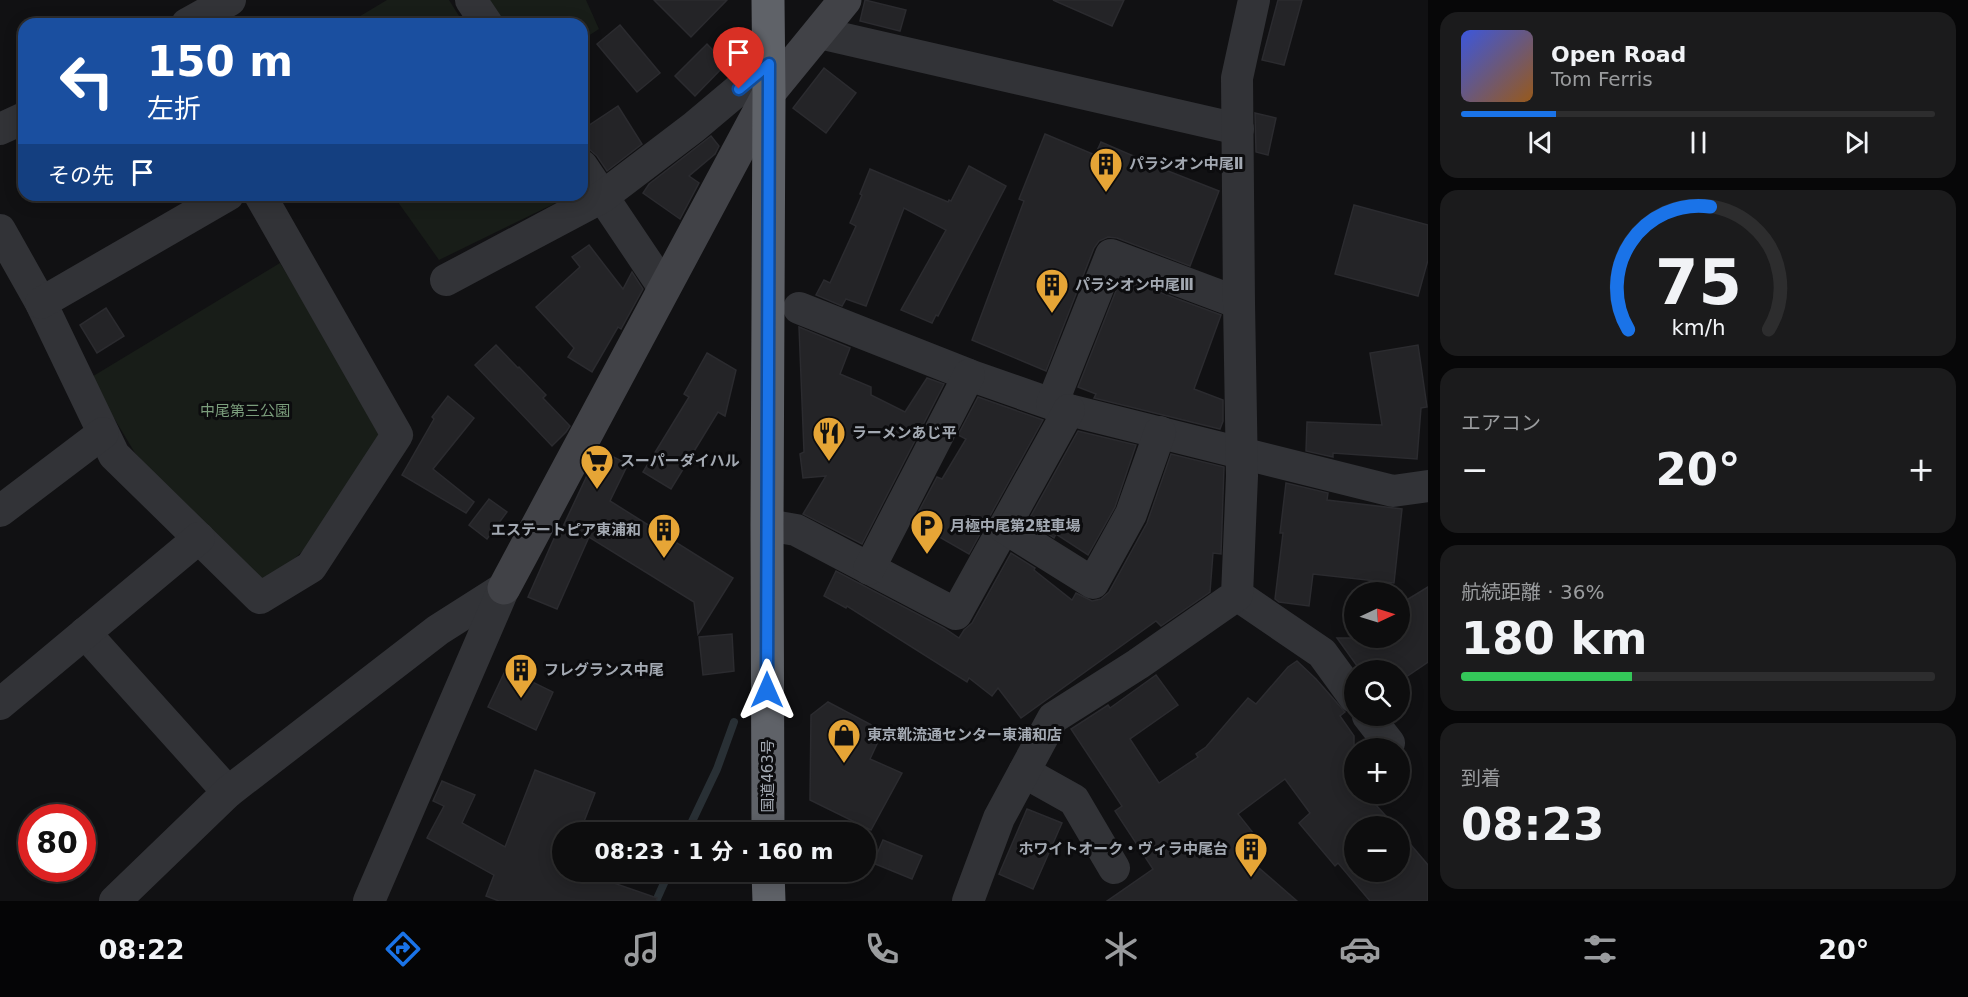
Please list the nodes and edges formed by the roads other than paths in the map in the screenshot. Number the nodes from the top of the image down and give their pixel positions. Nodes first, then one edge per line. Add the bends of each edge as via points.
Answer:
1 (230, 0) edge
2 (471, 0) edge
3 (768, 0) edge
4 (845, 0) edge
5 (1254, 0) edge
6 (198, 18) edge
7 (483, 18) edge
8 (819, 33) junction
9 (769, 79) junction
10 (18, 121) edge
11 (0, 129) edge
12 (1238, 129) junction
13 (588, 175) edge
14 (602, 197) junction
15 (218, 201) edge
16 (263, 201) edge
17 (0, 230) edge
18 (446, 280) dead end
19 (664, 288) junction
20 (786, 302) junction
21 (41, 303) junction
22 (1239, 303) junction
23 (969, 375) junction
24 (1061, 407) junction
25 (1160, 432) junction
26 (103, 433) junction
27 (1242, 452) junction
28 (1428, 486) edge
29 (0, 512) edge
30 (766, 525) junction
31 (1005, 528) junction
32 (199, 538) junction
33 (869, 569) junction
34 (504, 588) junction
35 (1237, 595) junction
36 (85, 633) junction
37 (1344, 683) edge
38 (0, 704) edge
39 (1376, 726) edge
40 (1385, 738) edge
41 (1024, 772) junction
42 (228, 792) junction
43 (768, 822) edge
44 (1114, 868) dead end
45 (768, 882) edge
46 (116, 901) edge
47 (369, 901) edge
48 (768, 901) edge
49 (968, 901) edge

1 - 6 street
2 - 7 street
3 - 9 highway, 国道463号
4 - 8 street
5 - 12 street via 1238,78
8 - 9 street
8 - 12 street
9 - 14 street via 694,127
9 - 19 street
9 - 20 highway, 国道463号
10 - 11 street
12 - 22 street
13 - 14 street
14 - 18 street
14 - 19 street
15 - 21 street
16 - 32 street via 397,435 311,567 260,597
17 - 21 street
19 - 34 street
20 - 23 street
20 - 30 highway, 国道463号
21 - 26 street
22 - 24 street via 1111,255
22 - 27 street
23 - 24 street
23 - 33 street
24 - 25 street
24 - 31 street
25 - 27 street
25 - 31 street via 1131,514 1093,583
26 - 29 street
26 - 32 street via 114,455
27 - 28 street via 1393,491
27 - 35 street
30 - 33 street via 796,530
30 - 43 highway, 国道463号
31 - 33 street via 956,614
32 - 36 street
34 - 42 street via 438,630
34 - 47 street
35 - 37 street via 1322,653
35 - 41 street via 1053,718
36 - 38 street
36 - 42 street
39 - 40 street
41 - 44 street via 1074,800
41 - 49 street via 999,818
42 - 46 street
45 - 48 highway

